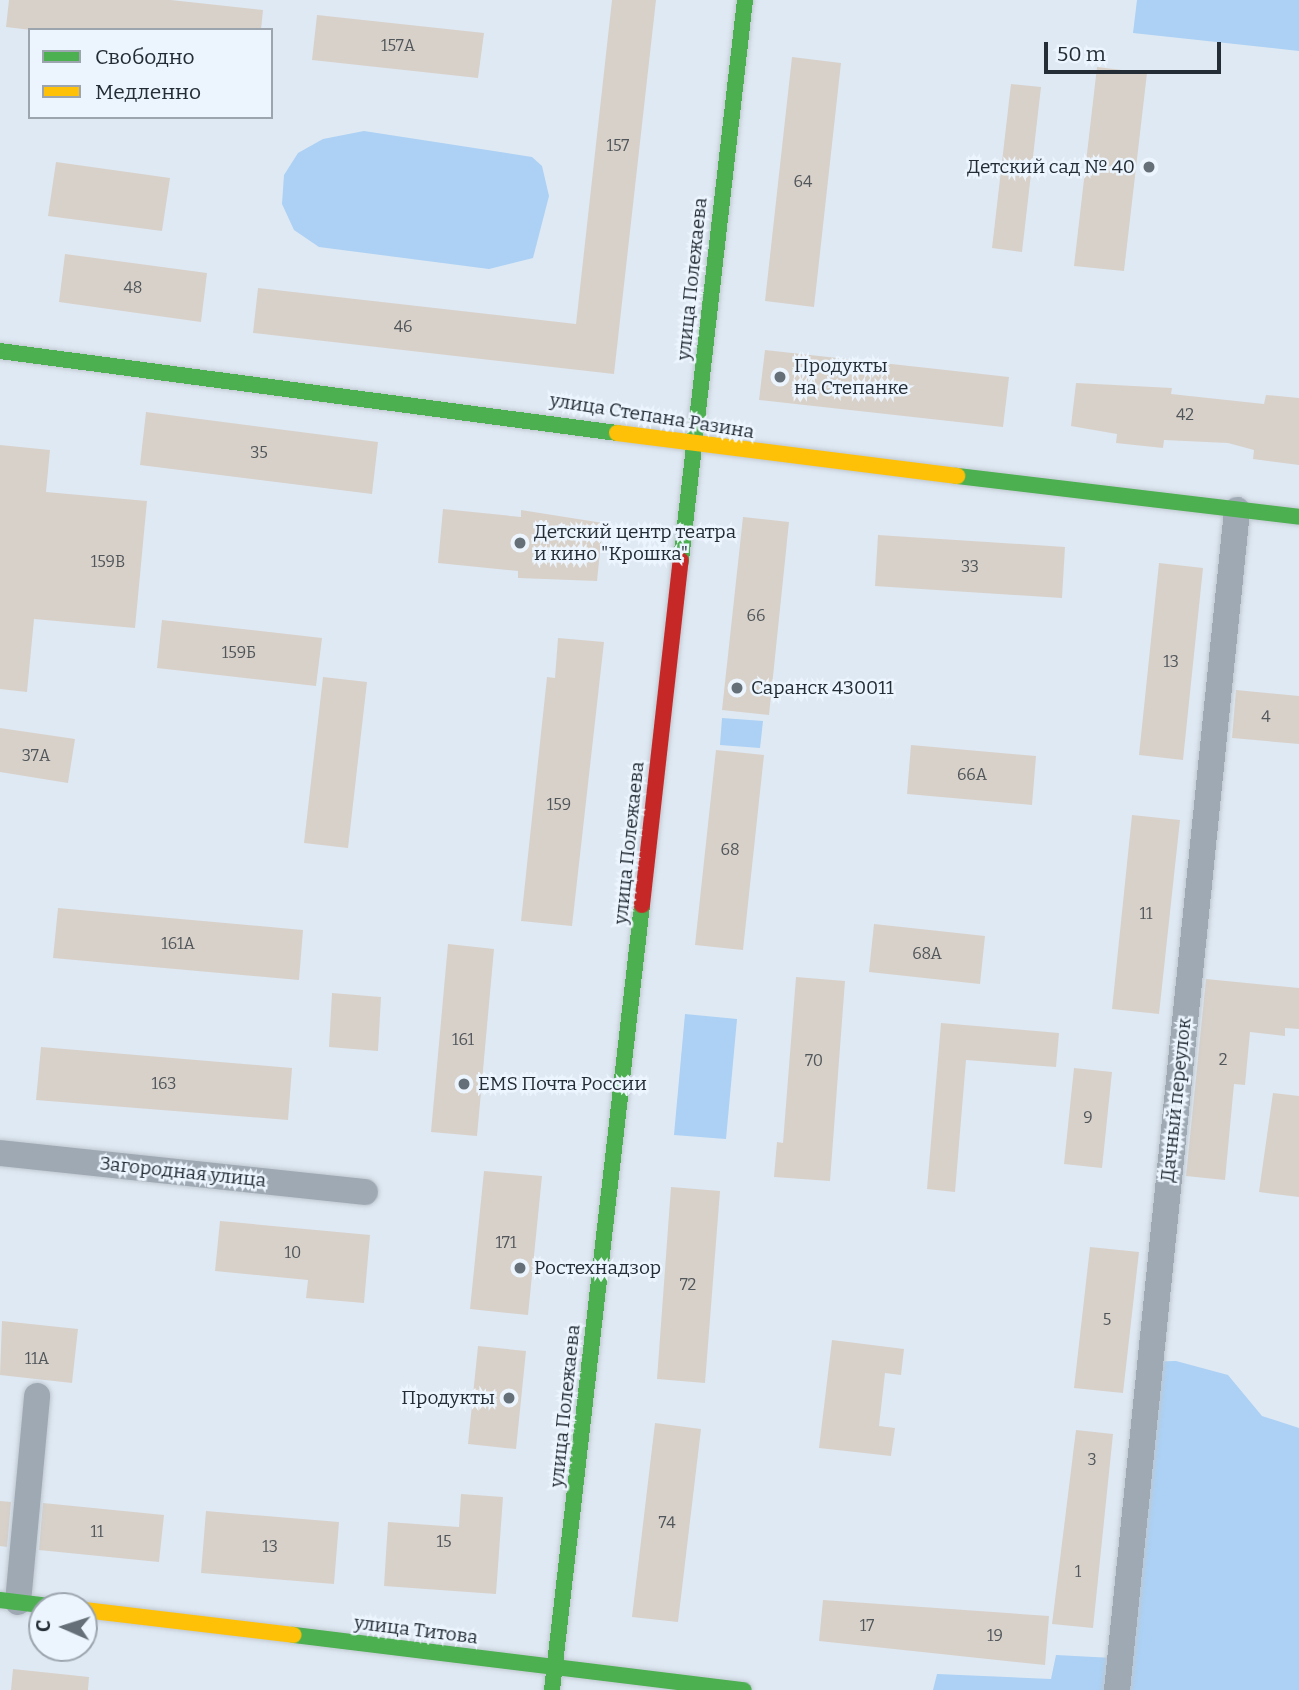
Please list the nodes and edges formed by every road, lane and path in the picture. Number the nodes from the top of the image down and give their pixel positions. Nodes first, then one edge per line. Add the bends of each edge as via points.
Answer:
1 (744, 0) edge
2 (0, 351) edge
3 (694, 445) junction
4 (1237, 510) junction
5 (1299, 517) edge
6 (0, 1153) edge
7 (365, 1192) dead end
8 (37, 1396) dead end
9 (9, 1601) edge
10 (28, 1603) edge
11 (98, 1612) edge
12 (557, 1667) junction
13 (552, 1690) edge
14 (744, 1690) edge
15 (1117, 1690) edge

1 - 3 main road, улица Полежаева
2 - 3 main road, улица Степана Разина via 474,410
3 - 4 main road, улица Степана Разина
3 - 12 main road, улица Полежаева
4 - 5 main road, улица Степана Разина
4 - 15 street, Дачный переулок
6 - 7 street, Загородная улица
8 - 9 street
9 - 10 main road
11 - 12 main road, улица Титова
12 - 13 main road, улица Полежаева
12 - 14 main road, улица Титова

